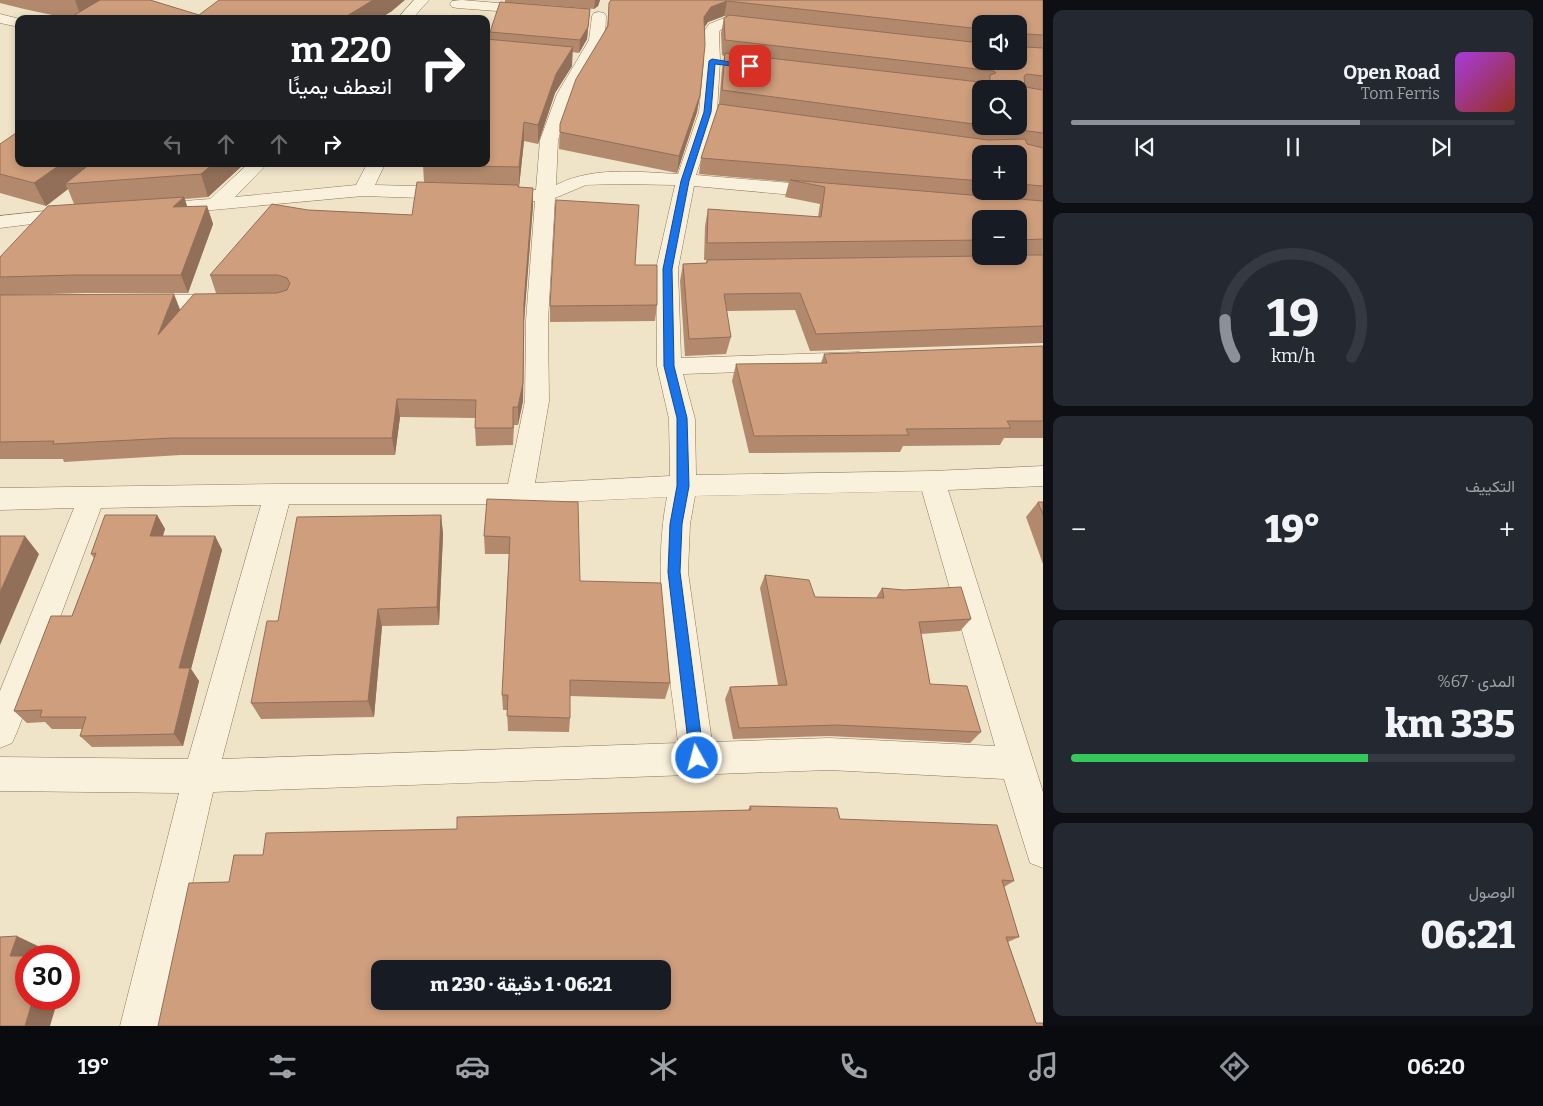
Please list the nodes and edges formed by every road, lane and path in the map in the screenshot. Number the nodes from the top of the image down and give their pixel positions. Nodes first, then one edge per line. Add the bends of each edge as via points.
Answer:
1 (422, 0) edge
2 (458, 2) edge
3 (552, 12) edge
4 (595, 13) dead end
5 (408, 15) edge
6 (449, 15) edge
7 (0, 18) edge
8 (15, 22) edge
9 (783, 29) edge
10 (255, 167) edge
11 (374, 167) edge
12 (685, 181) junction
13 (363, 190) junction
14 (840, 194) edge
15 (545, 195) junction
16 (71, 198) edge
17 (216, 205) junction
18 (137, 210) edge
19 (88, 213) edge
20 (48, 216) junction
21 (0, 222) edge
22 (115, 302) edge
23 (242, 302) edge
24 (886, 359) edge
25 (669, 366) junction
26 (1043, 476) edge
27 (932, 482) junction
28 (683, 486) junction
29 (278, 494) junction
30 (519, 494) junction
31 (92, 497) junction
32 (0, 499) edge
33 (0, 732) edge
34 (697, 758) junction
35 (1017, 763) junction
36 (0, 774) edge
37 (200, 776) junction
38 (1043, 850) edge
39 (140, 1026) edge

1 - 5 street
2 - 3 street
2 - 6 street
4 - 15 street via 597,40 575,59 550,140
7 - 8 street
9 - 12 street via 724,23 714,27 711,33 722,62 718,114
10 - 17 street
11 - 13 street
12 - 14 street
12 - 15 street via 588,179
12 - 25 street
13 - 15 street
13 - 17 street
15 - 30 street via 537,321 537,401
16 - 20 street
17 - 18 street
19 - 20 street
20 - 21 street
22 - 23 street
24 - 25 street
25 - 28 street via 682,418
26 - 27 street
27 - 28 street
27 - 35 street
28 - 30 street
28 - 34 street via 676,524 674,572
29 - 30 street
29 - 31 street
29 - 37 street
31 - 32 street
31 - 33 street
34 - 35 street via 829,754
34 - 37 street
35 - 38 street
36 - 37 street
37 - 39 street

